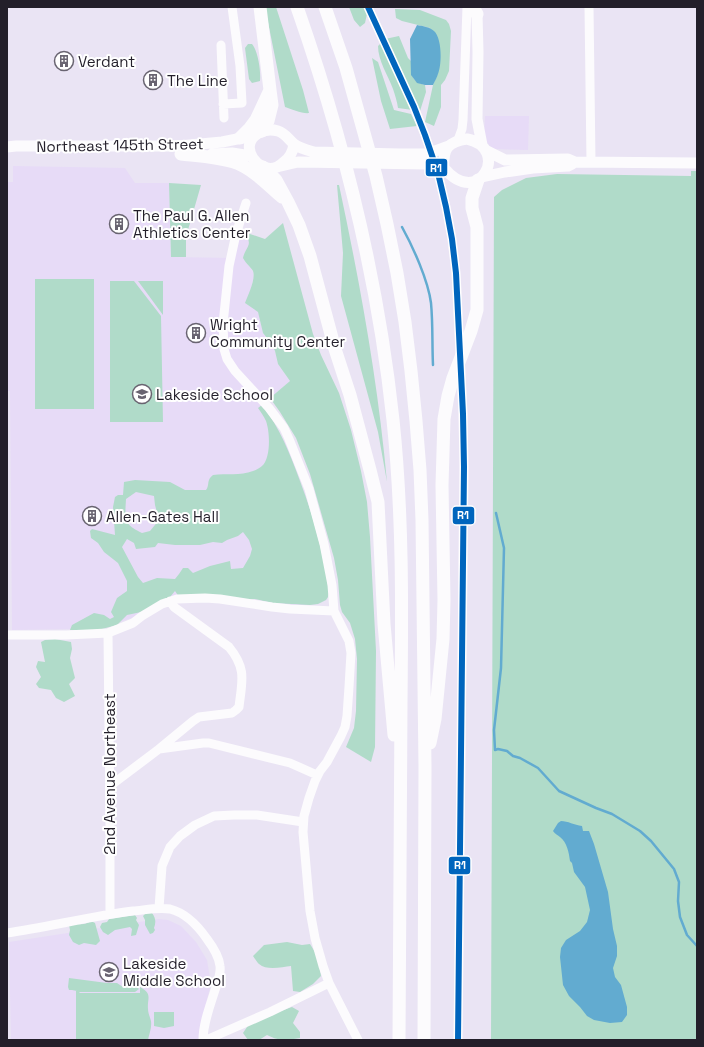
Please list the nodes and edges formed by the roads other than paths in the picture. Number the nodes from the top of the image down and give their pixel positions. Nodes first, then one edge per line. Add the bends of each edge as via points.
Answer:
1 (232, 7) edge
2 (260, 7) edge
3 (297, 7) edge
4 (325, 7) edge
5 (589, 7) edge
6 (474, 9) edge
7 (221, 45) dead end
8 (270, 90) junction
9 (223, 104) junction
10 (224, 118) dead end
11 (259, 133) junction
12 (240, 138) junction
13 (453, 143) junction
14 (297, 146) junction
15 (7, 148) edge
16 (483, 148) junction
17 (181, 154) junction
18 (251, 156) junction
19 (401, 159) junction
20 (576, 162) junction
21 (591, 162) junction
22 (697, 163) edge
23 (279, 166) junction
24 (262, 167) junction
25 (444, 168) junction
26 (480, 179) junction
27 (288, 202) junction
28 (246, 203) dead end
29 (170, 601) junction
30 (334, 611) junction
31 (108, 633) junction
32 (7, 635) edge
33 (159, 749) junction
34 (425, 767) junction
35 (317, 776) junction
36 (110, 786) junction
37 (401, 816) junction
38 (303, 822) junction
39 (159, 908) junction
40 (110, 914) junction
41 (7, 933) edge
42 (329, 983) junction
43 (203, 1040) edge
44 (206, 1040) edge
45 (358, 1040) edge
46 (399, 1040) edge
47 (424, 1040) edge

1 - 9 street via 242,103
2 - 8 highway
3 - 37 highway via 315,58 355,197 375,293 390,389 400,519
4 - 34 highway via 346,68 377,183 397,273 410,364 420,470
5 - 21 street
6 - 13 street via 462,128
6 - 16 main road via 478,52 477,119
7 - 9 street
8 - 11 highway via 272,106 268,121
8 - 12 highway via 256,120
9 - 10 street
11 - 12 main road, Northeast 145th Street
11 - 14 main road via 277,130 288,136
11 - 18 main road via 251,140
12 - 15 main road, Northeast 145th Street via 179,146
13 - 16 main road via 474,140
13 - 19 main road via 427,154
13 - 25 main road via 444,158
14 - 19 main road via 314,152
14 - 23 main road
15 - 17 main road, Northeast 145th Street via 15,152
16 - 20 main road via 505,160 568,159
16 - 26 main road via 488,157 488,166
17 - 18 main road, Northeast 145th Street via 232,153
17 - 27 highway via 216,158 238,164 257,175
18 - 24 main road
19 - 23 main road via 305,162
19 - 25 main road
20 - 21 main road
20 - 26 main road via 568,166 505,172
21 - 22 main road
23 - 24 main road
24 - 27 highway via 276,180
25 - 26 main road via 454,179 463,182 470,183
26 - 34 highway via 472,198 477,227 477,310 453,378 444,419 443,646 435,719
27 - 37 highway via 310,256 378,502 384,624
28 - 30 street via 229,266 223,324 224,349 234,371 269,408 289,439 309,489 324,544
29 - 30 street via 205,598 290,609
29 - 31 street via 134,623
29 - 33 street via 174,607 229,647 240,664 242,678 239,707 236,710 232,713 193,720
30 - 35 street via 349,641 351,653 347,716 341,736
31 - 32 street
31 - 36 street, 2nd Avenue Northeast
33 - 35 street via 209,744 290,763
33 - 36 street
34 - 47 highway
35 - 38 street
36 - 40 street, 2nd Avenue Northeast
37 - 46 highway
38 - 39 street via 234,814 214,816 195,825 180,836 170,848 162,866
38 - 42 street via 312,921
39 - 40 street
39 - 43 street via 177,912 194,923 218,957 220,973 203,1031
40 - 41 street
42 - 44 street
42 - 45 street

